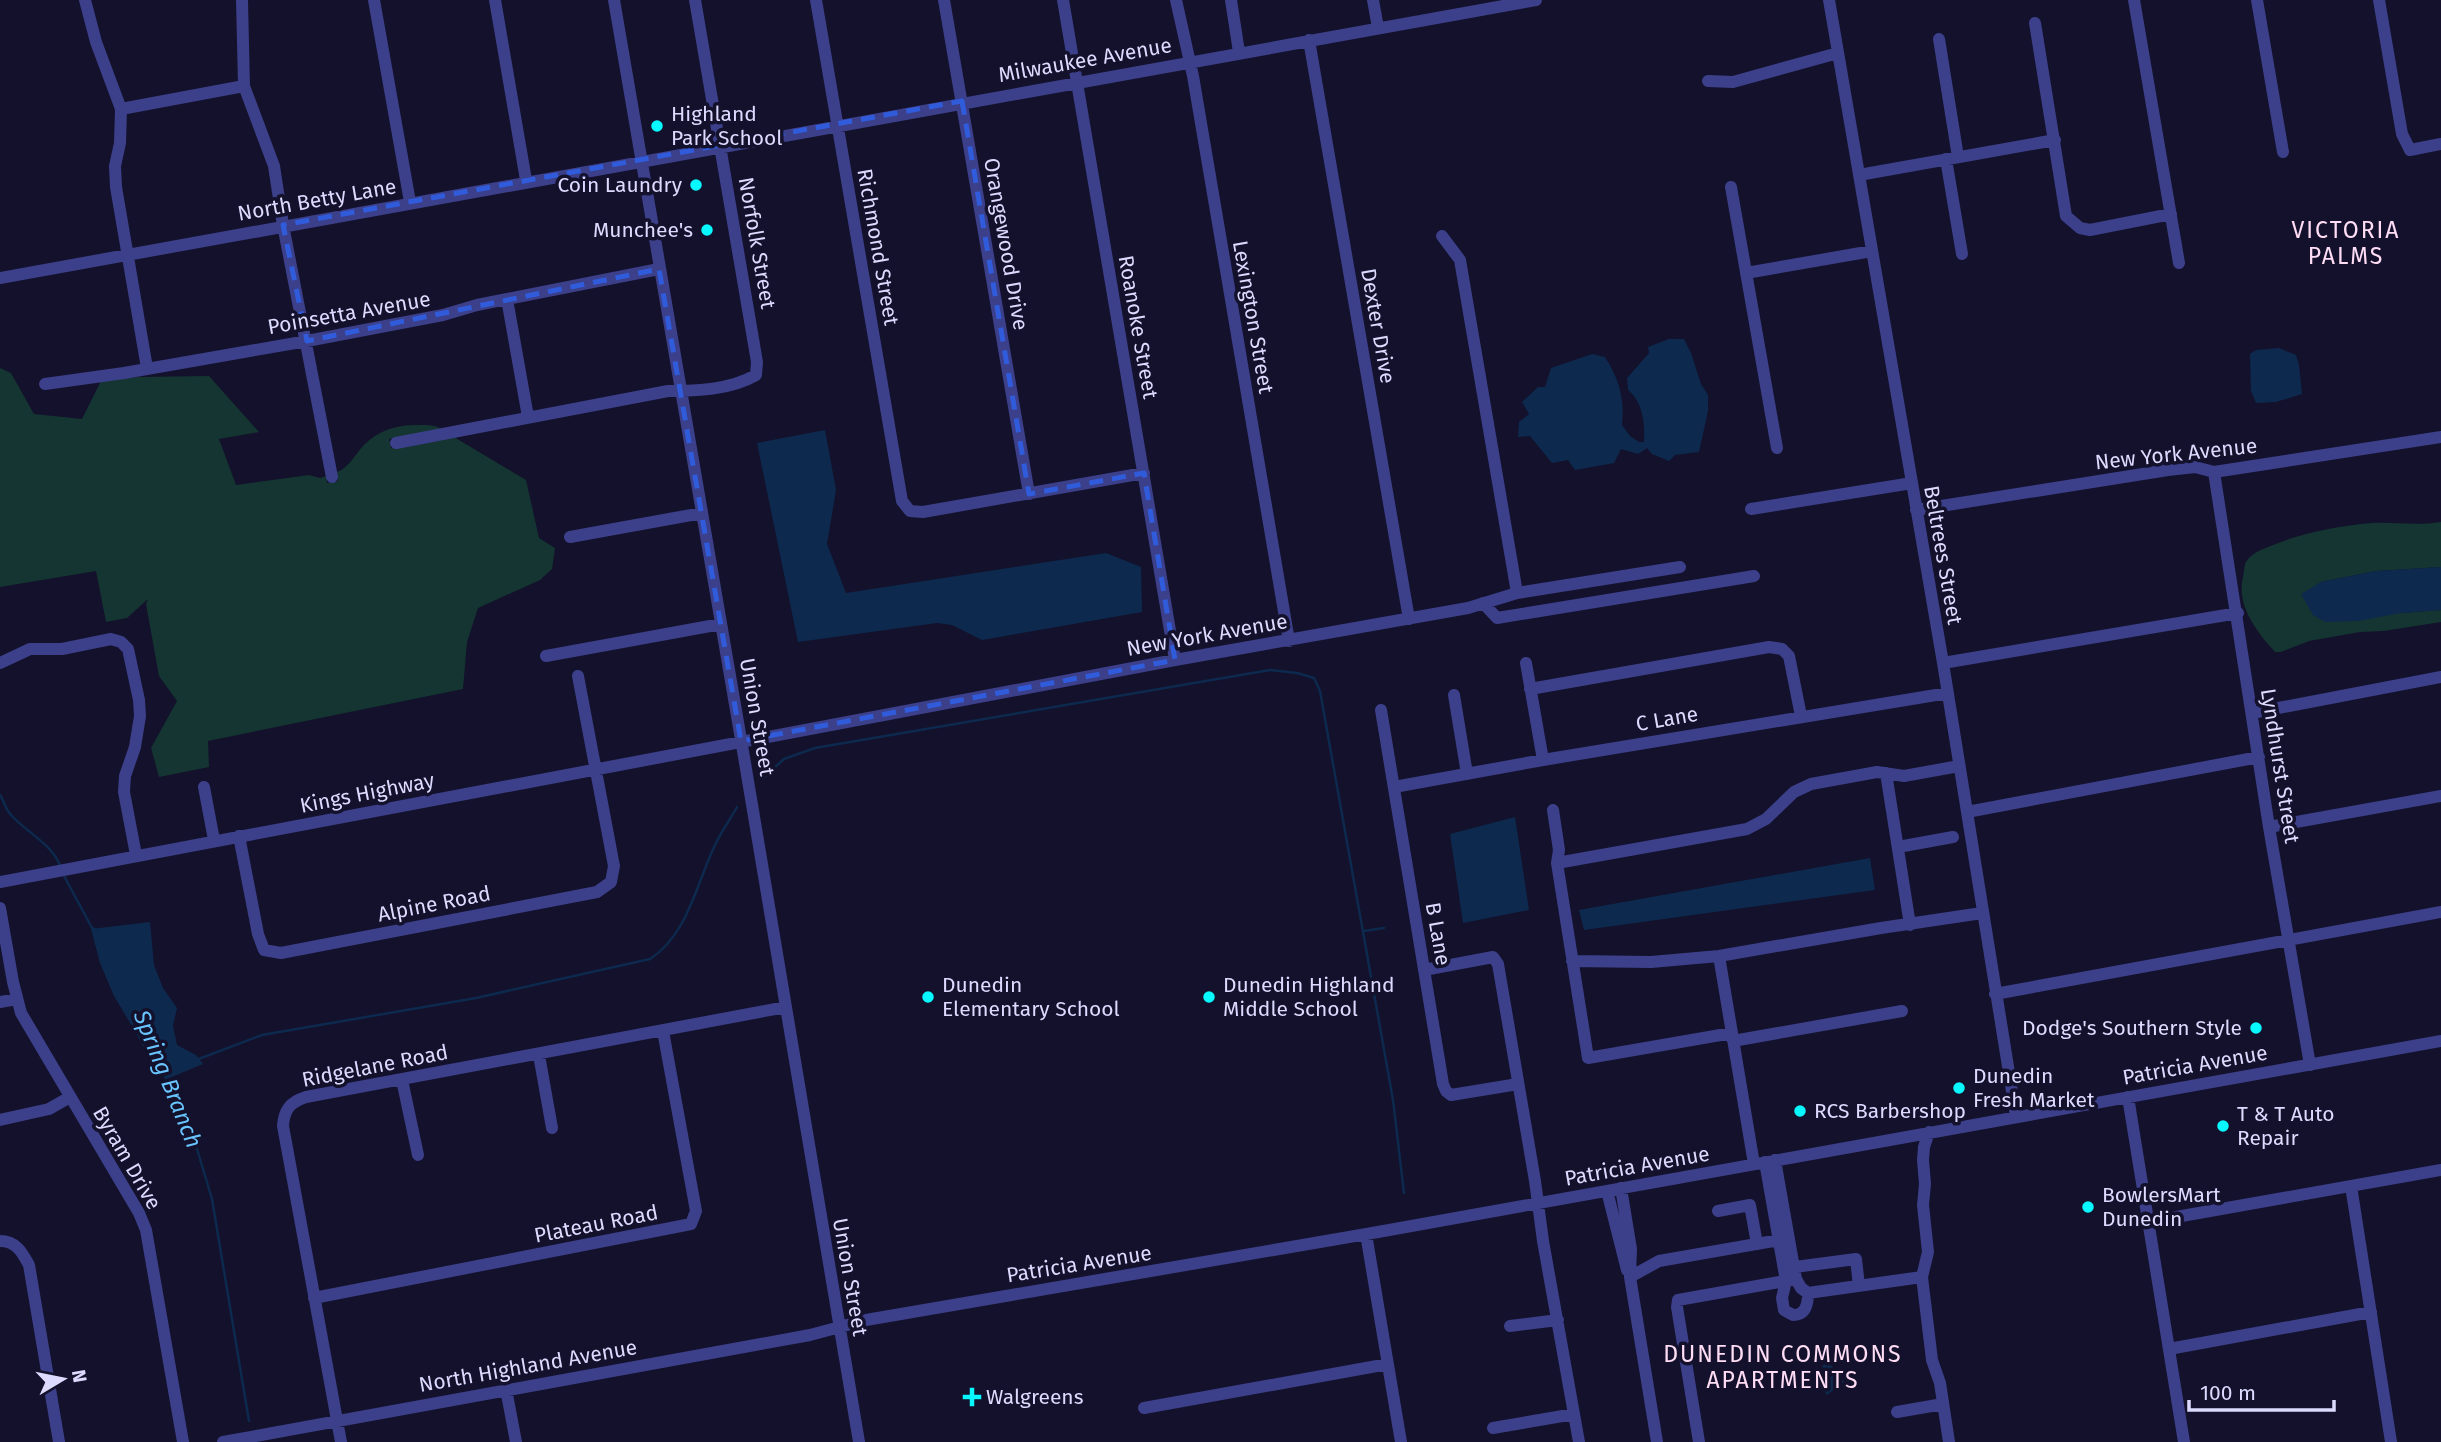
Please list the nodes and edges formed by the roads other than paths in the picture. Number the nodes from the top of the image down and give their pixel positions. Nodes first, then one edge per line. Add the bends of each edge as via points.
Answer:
1 (85, 0) edge
2 (242, 0) edge
3 (374, 0) edge
4 (495, 0) edge
5 (614, 0) edge
6 (695, 0) edge
7 (817, 0) edge
8 (944, 0) edge
9 (1063, 0) edge
10 (1176, 0) edge
11 (1231, 0) edge
12 (1373, 0) edge
13 (1536, 0) edge
14 (1829, 0) edge
15 (2134, 0) edge
16 (2257, 0) edge
17 (2379, 0) edge
18 (2035, 23) dead end
19 (1378, 28) junction
20 (1939, 39) dead end
21 (1309, 40) junction
22 (1240, 52) junction
23 (1838, 53) junction
24 (1188, 61) junction
25 (1077, 81) junction
26 (1708, 82) dead end
27 (244, 86) junction
28 (961, 101) junction
29 (121, 109) junction
30 (838, 123) junction
31 (2055, 140) junction
32 (2441, 144) edge
33 (721, 147) junction
34 (2283, 152) dead end
35 (1952, 158) junction
36 (641, 160) junction
37 (1859, 175) junction
38 (526, 180) junction
39 (1731, 187) dead end
40 (410, 202) junction
41 (2171, 214) junction
42 (283, 225) junction
43 (1442, 236) dead end
44 (1872, 250) junction
45 (127, 254) junction
46 (1962, 254) dead end
47 (2179, 263) dead end
48 (659, 270) junction
49 (1746, 273) junction
50 (0, 278) edge
51 (507, 299) junction
52 (307, 341) junction
53 (147, 368) junction
54 (44, 384) dead end
55 (681, 390) junction
56 (528, 417) junction
57 (2441, 437) edge
58 (396, 443) dead end
59 (1777, 448) dead end
60 (2214, 472) junction
61 (1144, 473) junction
62 (332, 477) dead end
63 (1912, 483) junction
64 (1029, 494) junction
65 (1751, 509) dead end
66 (1916, 510) junction
67 (702, 513) junction
68 (570, 537) dead end
69 (1679, 567) dead end
70 (1754, 576) dead end
71 (1517, 593) junction
72 (1483, 603) junction
73 (2238, 613) junction
74 (1409, 618) junction
75 (721, 624) junction
76 (1289, 640) junction
77 (546, 656) dead end
78 (1175, 660) junction
79 (0, 663) edge
80 (1526, 663) dead end
81 (1943, 663) junction
82 (578, 676) dead end
83 (2441, 677) edge
84 (1530, 689) junction
85 (1948, 693) junction
86 (1454, 695) dead end
87 (1381, 710) dead end
88 (2252, 713) junction
89 (1801, 716) junction
90 (741, 741) junction
91 (2259, 757) junction
92 (1543, 760) junction
93 (1959, 766) junction
94 (595, 770) junction
95 (1886, 773) junction
96 (1467, 774) junction
97 (204, 787) dead end
98 (1394, 787) junction
99 (2441, 796) edge
100 (1553, 810) dead end
101 (1967, 812) junction
102 (2269, 827) junction
103 (239, 836) junction
104 (1953, 837) dead end
105 (214, 841) junction
106 (1898, 847) junction
107 (136, 855) junction
108 (1557, 863) junction
109 (0, 881) edge
110 (0, 908) edge
111 (2441, 912) edge
112 (1982, 914) junction
113 (1910, 925) junction
114 (2289, 940) junction
115 (1719, 956) junction
116 (1572, 961) junction
117 (1424, 970) junction
118 (1995, 994) junction
119 (17, 999) junction
120 (0, 1002) edge
121 (786, 1007) junction
122 (1902, 1011) dead end
123 (663, 1031) junction
124 (1732, 1037) junction
125 (2441, 1041) edge
126 (539, 1055) junction
127 (2310, 1065) junction
128 (402, 1080) junction
129 (1518, 1084) junction
130 (70, 1097) junction
131 (2128, 1097) junction
132 (2016, 1116) junction
133 (0, 1120) edge
134 (552, 1128) dead end
135 (1929, 1132) junction
136 (418, 1155) dead end
137 (1765, 1162) junction
138 (2441, 1170) edge
139 (2351, 1186) junction
140 (1614, 1189) junction
141 (1537, 1203) junction
142 (1718, 1211) dead end
143 (2148, 1222) junction
144 (1366, 1234) junction
145 (1784, 1239) junction
146 (0, 1241) edge
147 (1757, 1244) junction
148 (1631, 1249) junction
149 (1659, 1261) junction
150 (1792, 1276) junction
151 (1630, 1277) junction
152 (1922, 1277) junction
153 (1859, 1286) junction
154 (1808, 1293) junction
155 (314, 1298) junction
156 (2371, 1312) junction
157 (1558, 1320) junction
158 (1510, 1326) dead end
159 (839, 1327) junction
160 (2169, 1349) junction
161 (1388, 1364) junction
162 (506, 1389) junction
163 (1943, 1404) junction
164 (1144, 1408) dead end
165 (1897, 1412) dead end
166 (1574, 1414) junction
167 (337, 1421) junction
168 (1493, 1427) dead end
169 (2388, 1441) edge
170 (59, 1442) edge
171 (183, 1442) edge
172 (223, 1442) edge
173 (341, 1442) edge
174 (516, 1442) edge
175 (859, 1442) edge
176 (1401, 1442) edge
177 (1578, 1442) edge
178 (1657, 1442) edge
179 (1699, 1442) edge
180 (1949, 1442) edge
181 (2184, 1442) edge

1 - 29 street
2 - 27 street
3 - 40 street
4 - 38 street
5 - 36 street, Union Street
6 - 33 street, Norfolk Street
7 - 30 street, Richmond Street
8 - 28 street, Orangewood Drive
9 - 25 street, Roanoke Street
10 - 24 street, Lexington Street
11 - 22 street
12 - 19 street
13 - 19 street, Milwaukee Avenue
14 - 23 street, Beltrees Street
15 - 41 street
16 - 34 street
17 - 32 street via 2402,134 2410,150
18 - 31 street
19 - 21 street, Milwaukee Avenue
20 - 35 street
21 - 22 street, Milwaukee Avenue
21 - 74 street, Dexter Drive
22 - 24 street, Milwaukee Avenue
23 - 26 street via 1733,82
23 - 37 street, Beltrees Street
24 - 25 street, Milwaukee Avenue
24 - 76 street, Lexington Street
25 - 28 street, Milwaukee Avenue
25 - 61 street, Roanoke Street
27 - 29 street
27 - 42 street via 274,166
28 - 30 street, Milwaukee Avenue
28 - 64 street, Orangewood Drive
29 - 45 street via 115,166
30 - 33 street, Milwaukee Avenue
30 - 64 street, Richmond Street via 902,501 909,510 923,512
31 - 35 street
31 - 41 street via 2066,216 2080,228
33 - 36 street, Milwaukee Avenue
33 - 55 street, Norfolk Street via 756,375 743,383
35 - 37 street
35 - 46 street
36 - 38 street, North Betty Lane
36 - 48 street, Union Street
37 - 44 street, Beltrees Street
38 - 40 street, North Betty Lane
39 - 49 street
40 - 42 street, North Betty Lane
41 - 47 street
42 - 45 street, North Betty Lane
42 - 52 street
43 - 71 street via 1460,260
44 - 49 street
44 - 63 street, Beltrees Street
45 - 50 street, North Betty Lane
45 - 53 street
48 - 51 street, Poinsetta Avenue
48 - 55 street, Union Street
49 - 59 street
51 - 52 street, Poinsetta Avenue
51 - 56 street
52 - 53 street, Poinsetta Avenue
52 - 62 street
53 - 54 street, Poinsetta Avenue
55 - 56 street
55 - 67 street, Union Street
56 - 58 street
57 - 60 street, New York Avenue
60 - 66 street, New York Avenue via 2195,467 2168,470
60 - 73 street, Lyndhurst Street
61 - 64 street
61 - 78 street, Roanoke Street
63 - 65 street
63 - 66 street, Beltrees Street
66 - 81 street, Beltrees Street
67 - 68 street
67 - 75 street, Union Street
69 - 71 street, New York Avenue
70 - 72 street via 1497,618
71 - 72 street, New York Avenue
72 - 74 street, New York Avenue
73 - 81 street
73 - 88 street, Lyndhurst Street
74 - 76 street, New York Avenue
75 - 77 street
75 - 90 street, Union Street
76 - 78 street, New York Avenue
78 - 90 street, New York Avenue
79 - 107 street via 30,649 62,649 111,639 128,649 140,716 124,792
80 - 84 street
81 - 85 street, Beltrees Street
82 - 94 street
83 - 88 street
84 - 89 street via 1769,647 1782,649 1789,656
84 - 92 street
85 - 89 street, C Lane
85 - 93 street, Beltrees Street
86 - 96 street
87 - 98 street, B Lane
88 - 91 street, Lyndhurst Street
89 - 92 street, C Lane
90 - 94 street, Kings Highway
90 - 121 street, Union Street
91 - 101 street
91 - 102 street, Lyndhurst Street
92 - 96 street, C Lane
93 - 95 street via 1904,776
93 - 101 street, Beltrees Street
94 - 103 street, Kings Highway
94 - 103 street, Alpine Road via 614,866 605,888 281,953 264,950 258,934
95 - 106 street
95 - 108 street via 1802,787 1747,829
96 - 98 street, C Lane
97 - 105 street
98 - 117 street, B Lane
99 - 102 street
100 - 108 street
101 - 112 street, Beltrees Street
102 - 114 street, Lyndhurst Street
103 - 105 street, Kings Highway
104 - 106 street
105 - 107 street, Kings Highway
106 - 113 street
107 - 109 street, Kings Highway
108 - 116 street
110 - 119 street, Byram Drive
111 - 114 street
112 - 113 street
112 - 118 street, Beltrees Street
113 - 115 street
114 - 118 street
114 - 127 street, Lyndhurst Street
115 - 116 street via 1651,962
115 - 124 street
116 - 124 street via 1588,1058
117 - 129 street, B Lane via 1446,1091 1463,1094
117 - 129 street via 1493,957 1499,964
118 - 132 street, Beltrees Street
119 - 120 street
119 - 130 street, Byram Drive via 29,1029
121 - 123 street, Ridgelane Road
121 - 159 street, Union Street
122 - 124 street
123 - 126 street, Ridgelane Road
123 - 155 street, Plateau Road via 696,1211 691,1224
124 - 137 street
125 - 127 street, Patricia Avenue
126 - 128 street, Ridgelane Road
126 - 134 street
127 - 131 street, Patricia Avenue
128 - 136 street
128 - 155 street, Ridgelane Road via 306,1097 288,1106 284,1115
129 - 141 street
130 - 133 street via 49,1109
130 - 171 street, Byram Drive via 146,1230
131 - 132 street, Patricia Avenue
131 - 143 street
132 - 135 street, Patricia Avenue
135 - 137 street, Patricia Avenue
135 - 152 street via 1923,1153 1928,1252
137 - 140 street, Patricia Avenue
137 - 145 street
138 - 139 street
139 - 143 street
139 - 156 street
140 - 141 street, Patricia Avenue
140 - 148 street
140 - 151 street via 1623,1261
141 - 144 street, Patricia Avenue
141 - 157 street
142 - 147 street via 1750,1205
143 - 160 street
144 - 159 street, Patricia Avenue
144 - 161 street
145 - 147 street
145 - 150 street
146 - 170 street via 16,1245 29,1265
147 - 149 street
148 - 149 street
148 - 151 street
149 - 151 street
150 - 153 street via 1856,1259
150 - 154 street
150 - 154 street via 1782,1305 1788,1314 1802,1313
150 - 179 street via 1678,1300
151 - 178 street
152 - 153 street
152 - 163 street via 1932,1360
153 - 154 street
155 - 167 street, Ridgelane Road
156 - 160 street
156 - 169 street
157 - 158 street
157 - 166 street
159 - 162 street, North Highland Avenue
159 - 175 street, Union Street
160 - 181 street
161 - 164 street
161 - 176 street
162 - 167 street, North Highland Avenue
162 - 174 street
163 - 165 street
163 - 180 street
166 - 168 street
166 - 177 street
167 - 172 street, North Highland Avenue
167 - 173 street, Ridgelane Road

